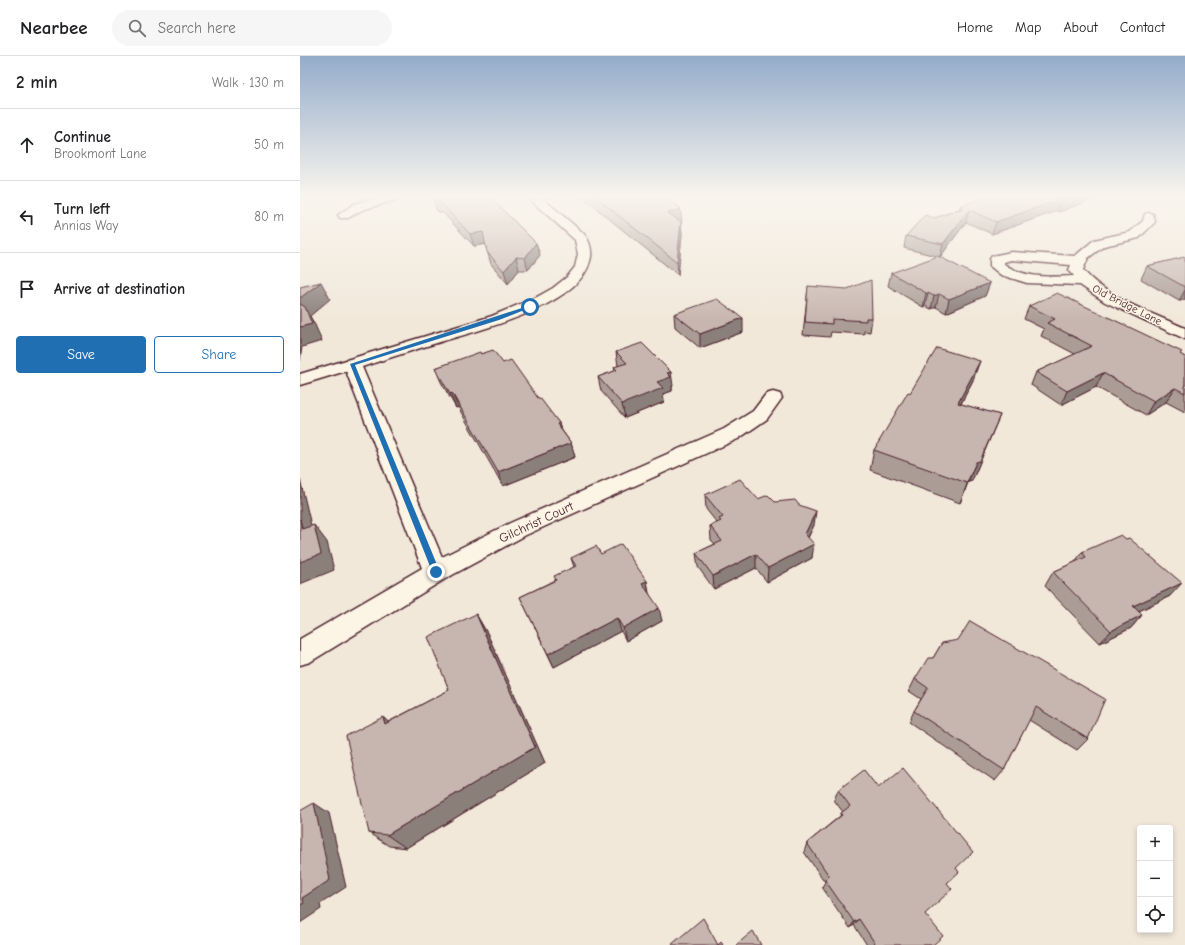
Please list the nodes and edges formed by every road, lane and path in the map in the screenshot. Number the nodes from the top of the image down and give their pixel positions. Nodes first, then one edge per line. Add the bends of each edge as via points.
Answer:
1 (579, 237) edge
2 (1124, 237) edge
3 (1080, 261) junction
4 (1084, 281) junction
5 (1185, 334) edge
6 (352, 364) junction
7 (300, 380) edge
8 (773, 398) dead end
9 (436, 572) junction
10 (300, 652) edge

1 - 6 street via 585,250 584,264 573,279 555,294 498,319
2 - 3 street via 1099,244 1082,256
3 - 4 street, Old Bridge Lane via 1076,270
3 - 4 street via 1011,256 997,259 997,266 1004,273 1019,279
4 - 5 street, Old Bridge Lane via 1110,299
6 - 7 street
6 - 9 street
8 - 9 street, Gilchrist Court via 760,415 731,434 518,529
9 - 10 street, Gilchrist Court

